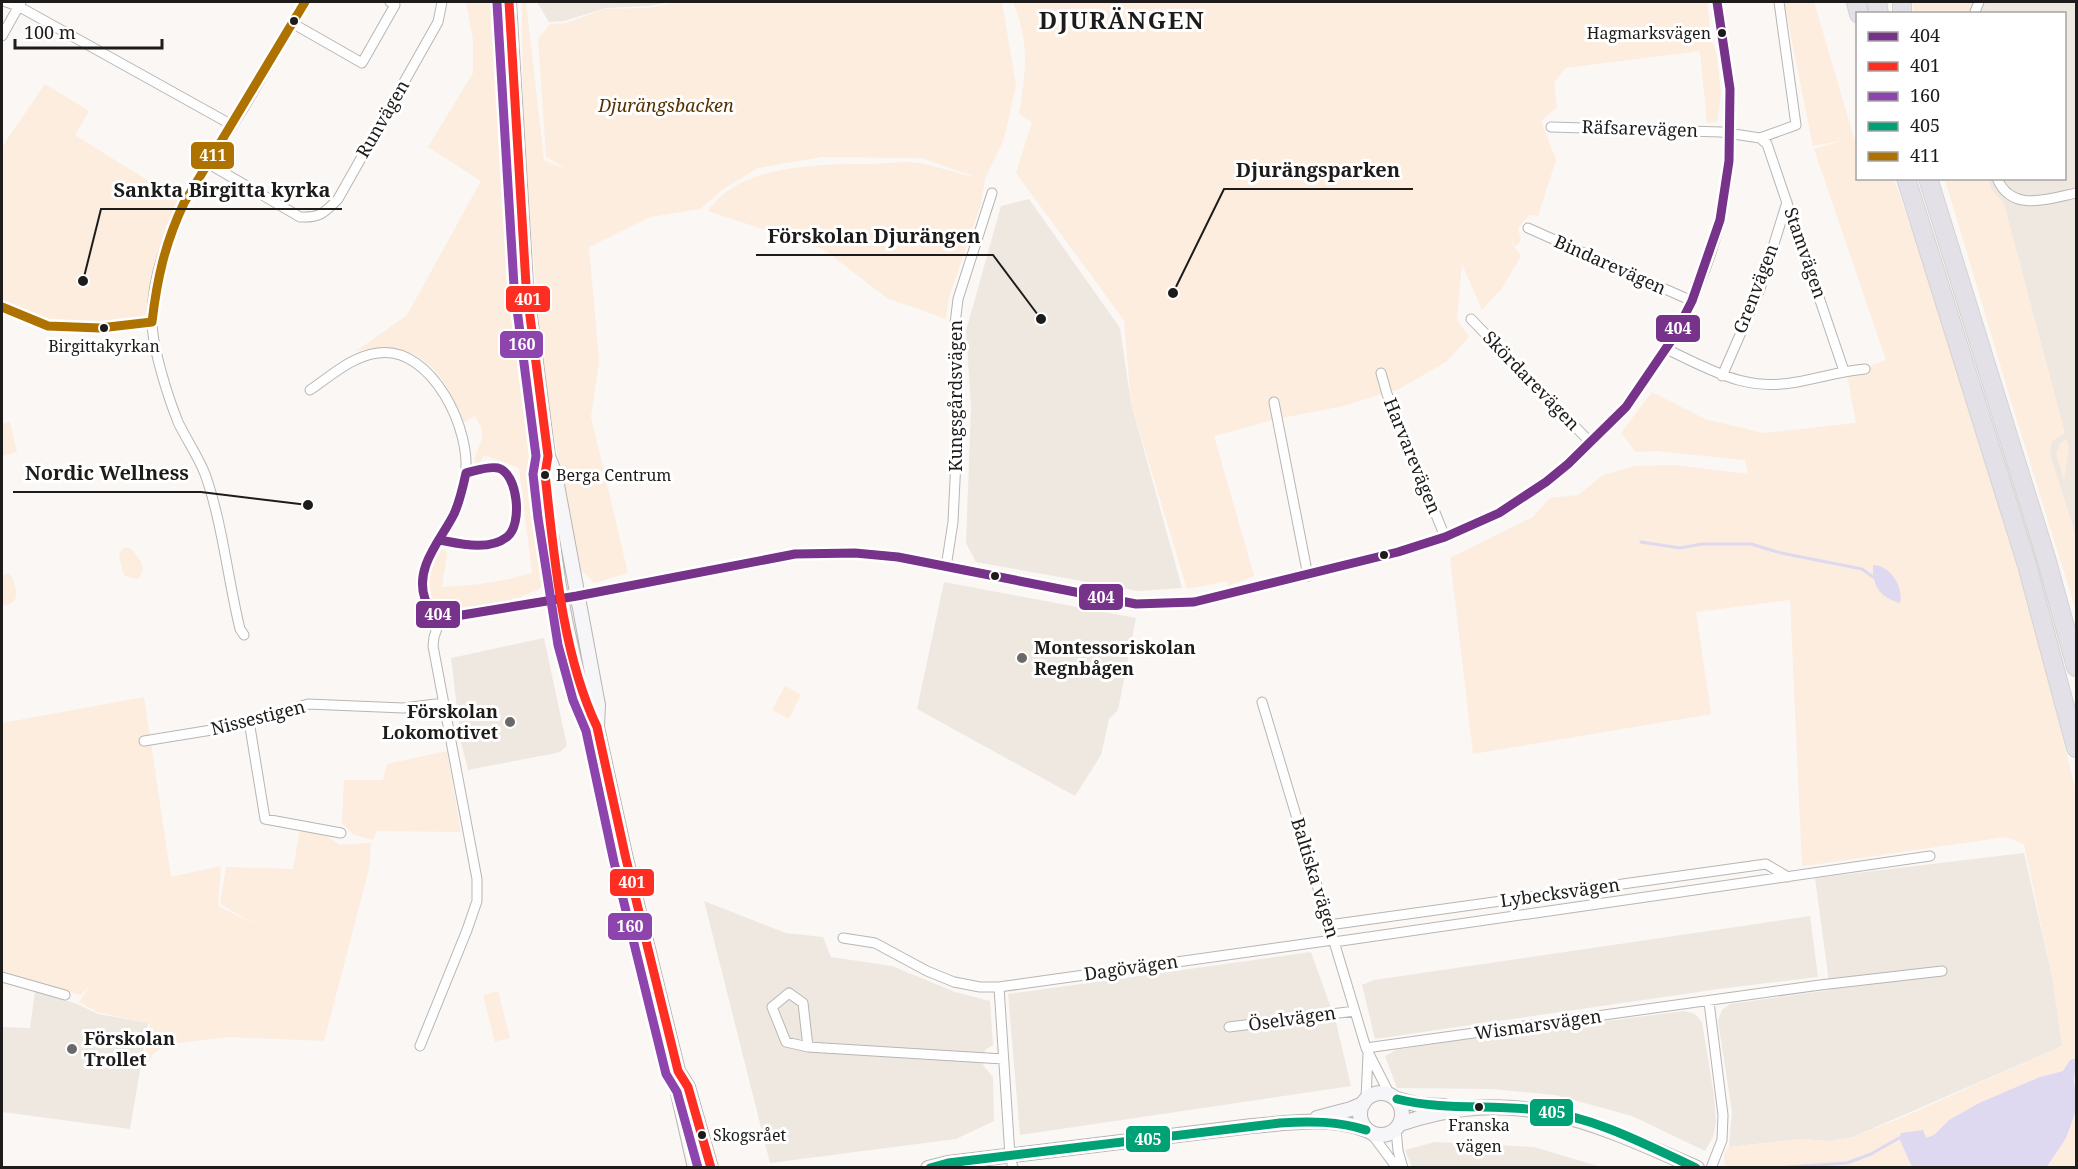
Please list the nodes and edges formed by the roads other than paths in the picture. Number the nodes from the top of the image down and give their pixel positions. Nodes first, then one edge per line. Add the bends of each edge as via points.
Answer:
1 (6, 2) edge
2 (305, 2) edge
3 (390, 2) edge
4 (442, 2) edge
5 (509, 2) edge
6 (1717, 2) edge
7 (1779, 2) edge
8 (19, 4) edge
9 (292, 23) junction
10 (2, 36) edge
11 (232, 125) junction
12 (1551, 127) dead end
13 (1729, 134) junction
14 (1760, 138) junction
15 (209, 164) junction
16 (1907, 180) edge
17 (1929, 180) edge
18 (1998, 180) edge
19 (2076, 193) edge
20 (992, 194) dead end
21 (1787, 201) junction
22 (1528, 228) dead end
23 (1692, 301) junction
24 (2, 307) edge
25 (1471, 319) dead end
26 (152, 322) junction
27 (1666, 349) junction
28 (1865, 369) dead end
29 (1844, 371) junction
30 (1381, 373) dead end
31 (1722, 376) junction
32 (310, 390) dead end
33 (1274, 402) dead end
34 (1591, 443) junction
35 (548, 456) junction
36 (1445, 537) junction
37 (946, 567) junction
38 (1308, 576) junction
39 (577, 596) junction
40 (561, 599) junction
41 (441, 617) junction
42 (244, 635) dead end
43 (2076, 667) edge
44 (1262, 702) dead end
45 (444, 703) junction
46 (249, 721) junction
47 (597, 727) junction
48 (144, 741) dead end
49 (2076, 748) edge
50 (341, 833) dead end
51 (1930, 856) dead end
52 (1788, 877) junction
53 (1329, 925) junction
54 (843, 938) dead end
55 (1334, 941) junction
56 (1942, 970) dead end
57 (2, 977) edge
58 (999, 987) junction
59 (65, 995) dead end
60 (1709, 1002) junction
61 (1355, 1011) junction
62 (1229, 1027) dead end
63 (420, 1046) dead end
64 (808, 1047) junction
65 (1367, 1051) junction
66 (1003, 1059) junction
67 (678, 1071) junction
68 (1393, 1097) junction
69 (1364, 1102) junction
70 (1461, 1108) junction
71 (1297, 1123) junction
72 (1398, 1126) junction
73 (1368, 1132) junction
74 (1011, 1162) edge
75 (695, 1167) edge
76 (711, 1167) edge
77 (928, 1167) edge
78 (1397, 1167) edge
79 (1404, 1167) edge
80 (1697, 1167) edge
81 (1711, 1167) edge

1 - 8 street
2 - 9 street
3 - 9 street via 395,4 362,63
4 - 15 street, Runvägen via 438,22 338,199 326,211 315,218 300,217
5 - 35 main road via 526,285
6 - 13 street via 1730,89
7 - 14 street via 1796,125
8 - 10 street
8 - 11 street
9 - 11 street
11 - 15 street
12 - 13 street, Räfsarevägen
13 - 14 street
13 - 23 street via 1720,220
14 - 21 street, Stamvägen via 1767,144
15 - 26 street via 171,230 156,280
16 - 49 highway via 2027,565
17 - 43 highway
18 - 19 street via 2010,197 2019,200
20 - 37 street, Kungsgårdsvägen via 958,299 958,418 953,522
21 - 29 street, Stamvägen
21 - 31 street, Grenvägen via 1760,290
22 - 23 street, Bindarevägen
23 - 27 street
24 - 26 street via 48,326 100,328
25 - 34 street, Skördarevägen
26 - 42 street via 171,402 204,474 214,507
27 - 31 street
27 - 34 street via 1626,406
28 - 29 street
29 - 31 street via 1796,383 1767,385
30 - 36 street, Harvarevägen
32 - 41 street via 354,360 379,352 400,354 417,363 446,395 463,436 466,473 455,512 422,579 427,603
33 - 38 street
34 - 36 street via 1556,474 1499,513
35 - 39 main road via 555,474
35 - 40 main road via 545,474
36 - 38 street
37 - 38 street via 1136,604 1194,602
37 - 39 street via 855,553 795,554
39 - 40 street
39 - 47 main road via 598,705
40 - 41 street
40 - 47 main road via 575,665
41 - 45 street via 434,646
44 - 53 street, Baltiska vägen
45 - 46 street, Nissestigen via 403,708 308,704
45 - 63 street via 477,879 477,901
46 - 48 street, Nissestigen
46 - 50 street via 265,819
47 - 67 main road
51 - 52 street, Lybecksvägen
52 - 53 street, Lybecksvägen via 1767,864
52 - 55 street, Lybecksvägen
53 - 55 street, Baltiska vägen
54 - 58 street, Dagövägen via 875,943 954,982
55 - 58 street, Dagövägen
55 - 61 street, Baltiska vägen
56 - 60 street, Wismarsvägen
57 - 59 street
58 - 66 street
60 - 65 street, Wismarsvägen
60 - 81 street via 1723,1115 1722,1140
61 - 62 street, Öselvägen
61 - 65 street, Baltiska vägen
64 - 64 street via 803,1003 789,993 772,1007 786,1042
64 - 66 street
65 - 68 street, Baltiska vägen
65 - 69 street, Baltiska vägen
66 - 74 street
67 - 75 main road via 677,1089
67 - 76 main road via 688,1087
68 - 69 main road via 1377,1093
68 - 70 main road via 1419,1105
68 - 72 main road via 1402,1112
69 - 71 main road
69 - 73 main road via 1360,1116
70 - 72 main road
70 - 80 main road via 1539,1110 1572,1117
71 - 73 main road via 1342,1123
71 - 74 main road via 1241,1127
72 - 73 main road via 1386,1135
72 - 79 street via 1398,1151
73 - 78 street
74 - 77 main road

